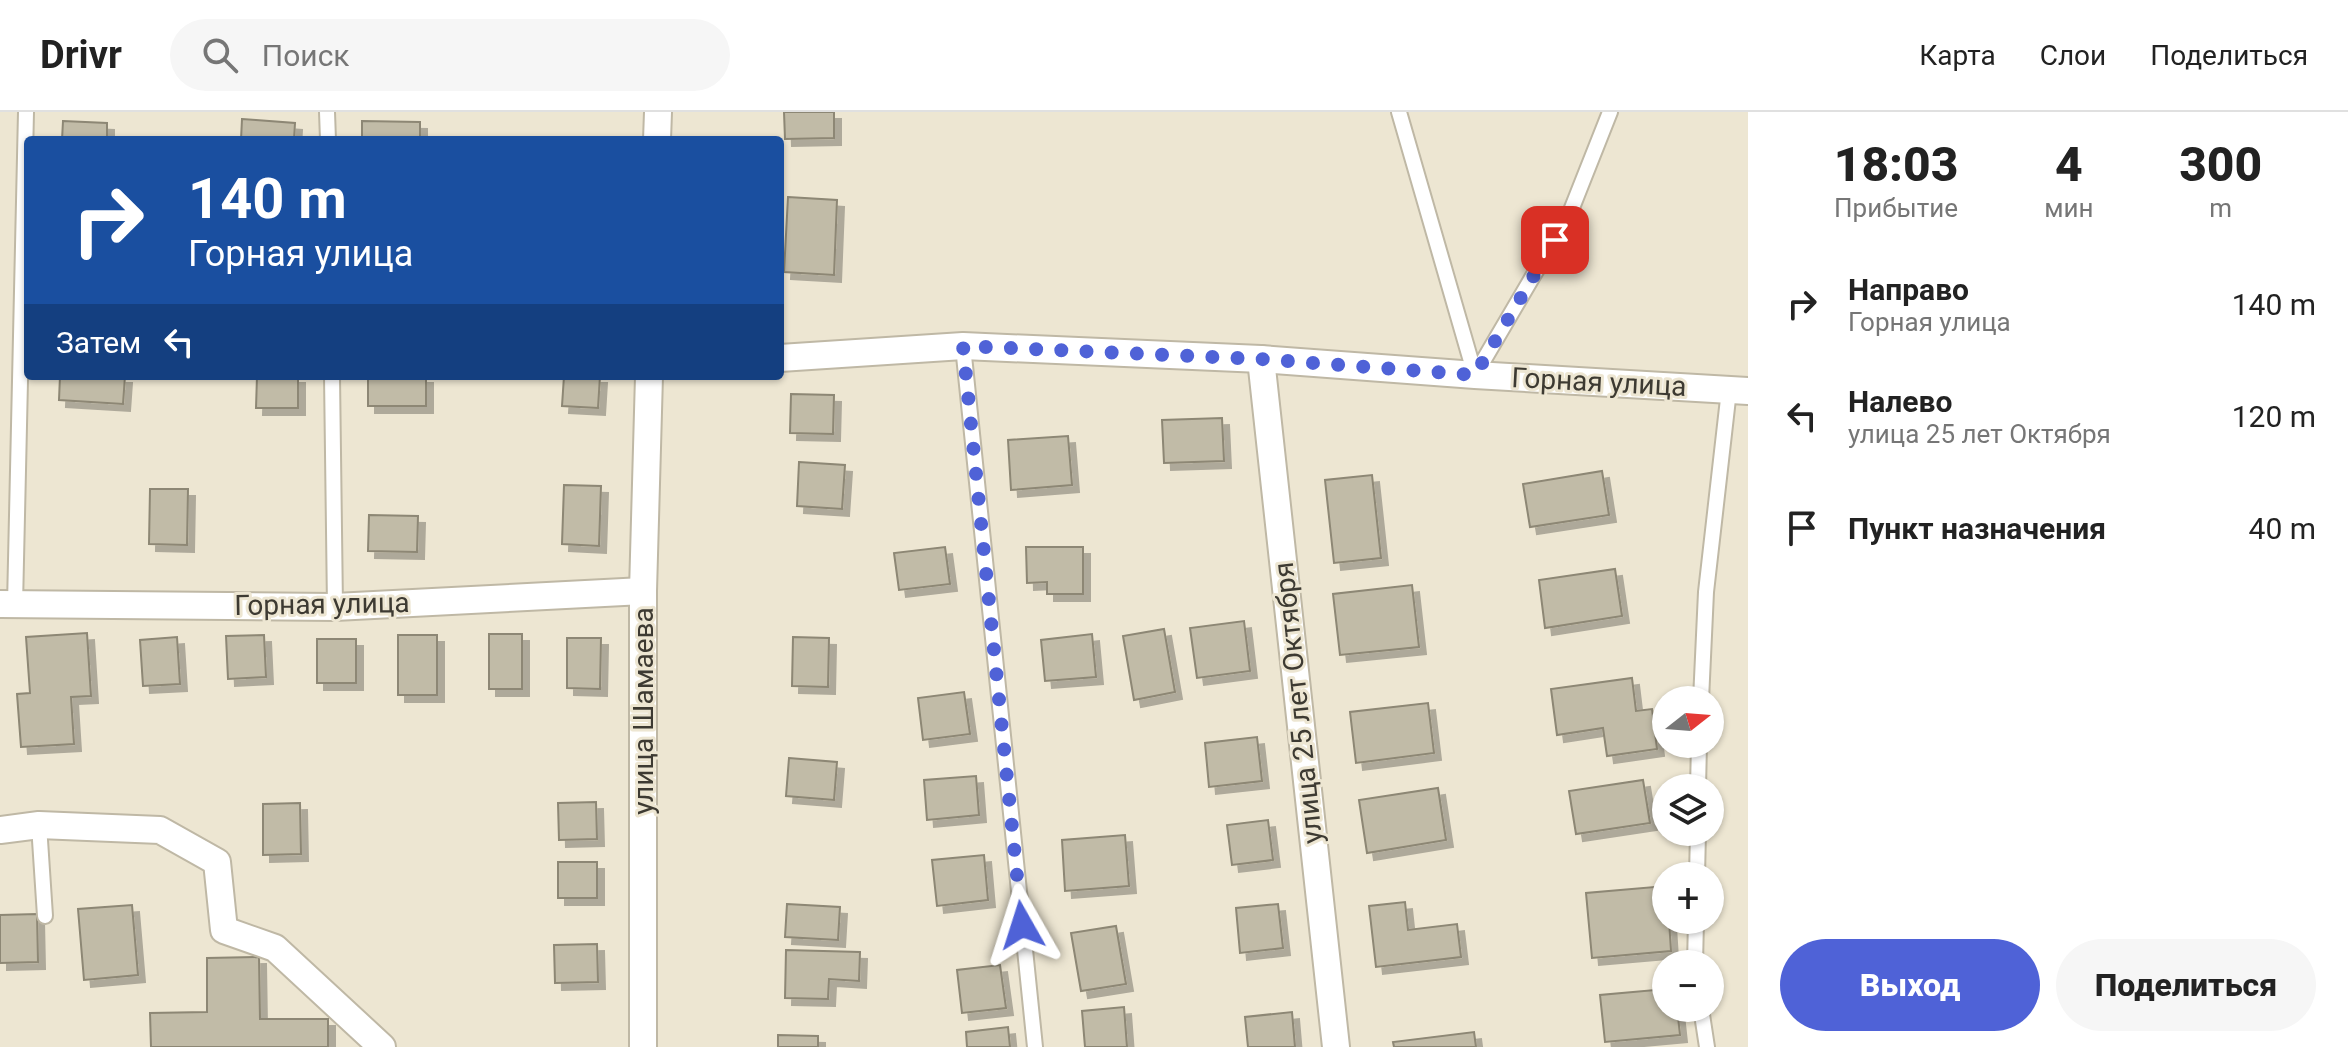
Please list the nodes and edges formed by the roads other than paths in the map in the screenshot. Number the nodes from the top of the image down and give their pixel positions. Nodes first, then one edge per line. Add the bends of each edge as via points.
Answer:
1 (26, 112) edge
2 (327, 112) edge
3 (658, 112) edge
4 (1399, 112) edge
5 (1610, 112) edge
6 (25, 136) edge
7 (328, 136) edge
8 (657, 136) edge
9 (24, 167) edge
10 (963, 346) junction
11 (784, 358) edge
12 (1261, 359) junction
13 (1475, 375) junction
14 (332, 380) edge
15 (649, 380) edge
16 (1739, 391) edge
17 (643, 591) junction
18 (8, 604) edge
19 (335, 607) junction
20 (1702, 686) edge
21 (39, 825) junction
22 (0, 830) edge
23 (45, 916) dead end
24 (1703, 1022) edge
25 (382, 1047) edge
26 (643, 1047) edge
27 (1035, 1047) edge
28 (1336, 1047) edge
29 (1707, 1047) edge

1 - 6 lane
2 - 7 lane
3 - 8 street
4 - 13 lane
5 - 13 lane via 1570,213
9 - 18 lane
10 - 11 street, Горная улица
10 - 12 street, Горная улица
10 - 27 lane
12 - 13 street, Горная улица
12 - 28 street, улица 25 лет Октября
13 - 16 street, Горная улица
14 - 19 lane
15 - 17 street, улица Шамаева
16 - 20 lane via 1706,592
17 - 19 street, Горная улица
17 - 26 street, улица Шамаева
18 - 19 street, Горная улица
21 - 22 street
21 - 23 lane
21 - 25 street via 160,830 217,862 224,930 275,948
24 - 29 lane

